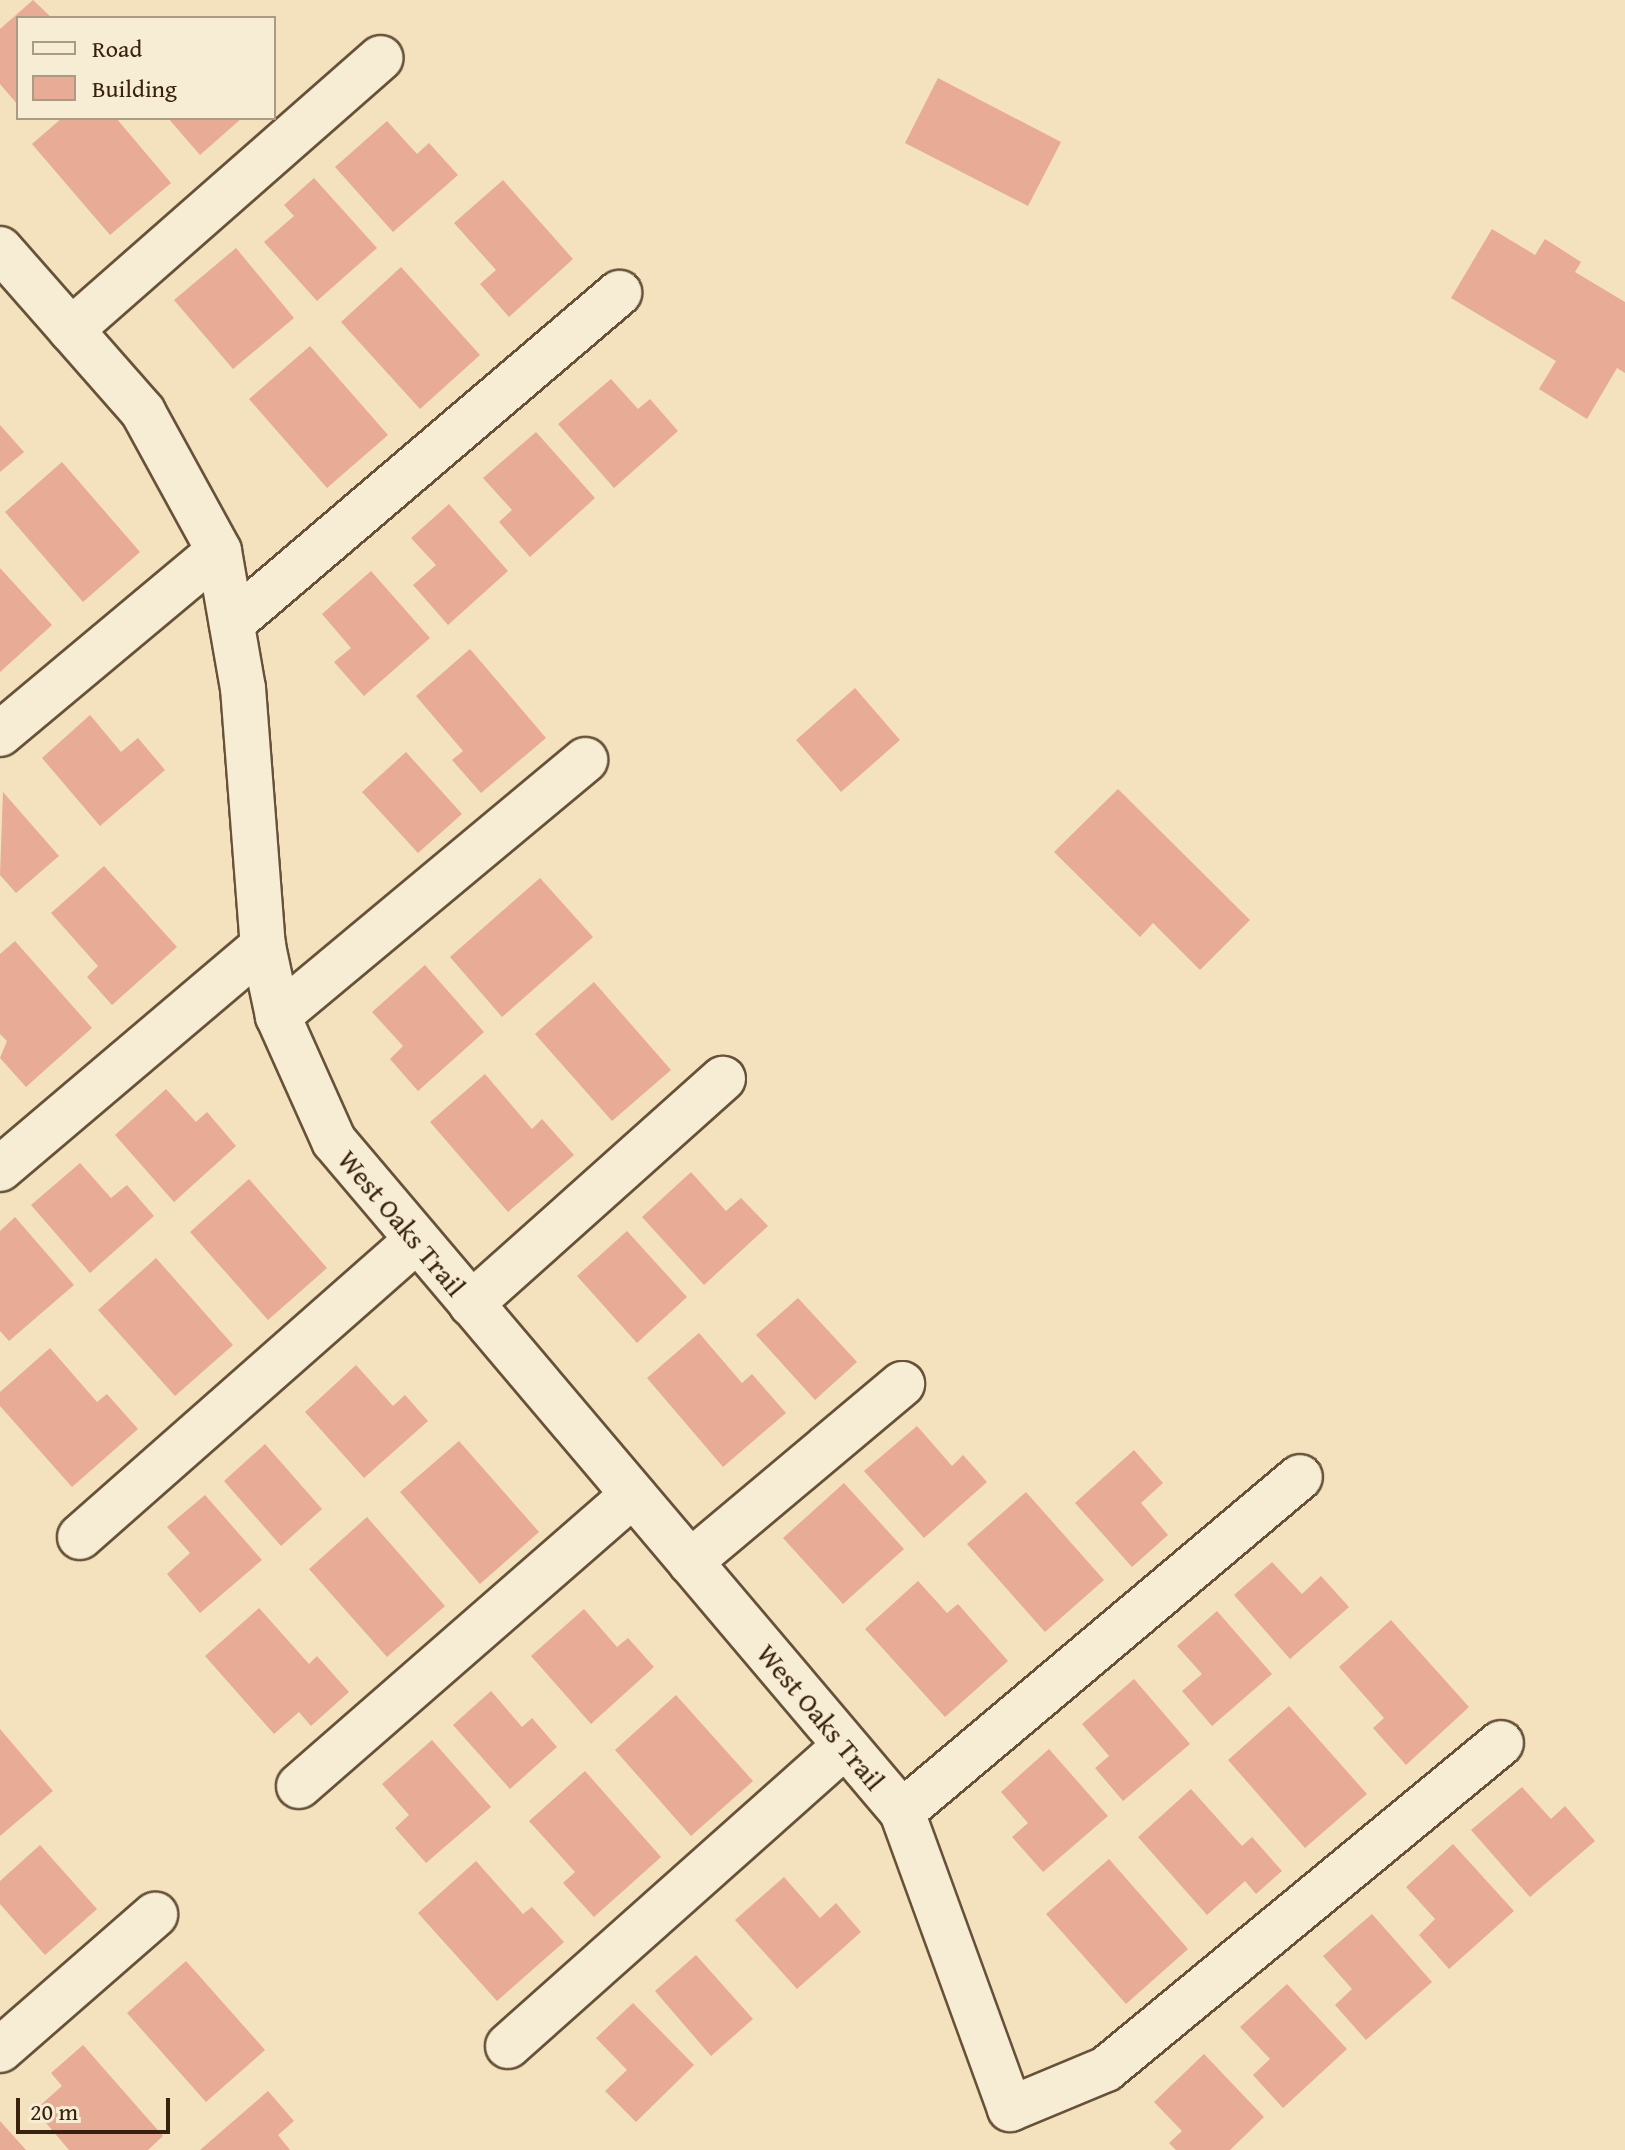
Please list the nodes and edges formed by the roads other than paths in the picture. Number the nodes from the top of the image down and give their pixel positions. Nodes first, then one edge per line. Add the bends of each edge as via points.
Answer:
1 (381, 58) dead end
2 (6, 269) edge
3 (619, 293) dead end
4 (71, 330) junction
5 (219, 551) junction
6 (232, 623) junction
7 (0, 734) edge
8 (585, 760) dead end
9 (263, 946) junction
10 (278, 1016) junction
11 (723, 1079) dead end
12 (0, 1169) edge
13 (417, 1240) junction
14 (471, 1304) junction
15 (902, 1384) dead end
16 (1300, 1477) dead end
17 (633, 1495) junction
18 (80, 1537) dead end
19 (690, 1562) junction
20 (1501, 1743) dead end
21 (845, 1746) junction
22 (299, 1786) dead end
23 (902, 1812) junction
24 (155, 1915) dead end
25 (508, 2046) dead end
26 (0, 2050) edge

1 - 4 street
2 - 4 street, West Oaks Trail
3 - 6 street
4 - 5 street, West Oaks Trail via 143,412
5 - 6 street, West Oaks Trail
5 - 7 street
6 - 9 street, West Oaks Trail
8 - 10 street
9 - 10 street, West Oaks Trail
9 - 12 street
10 - 13 street, West Oaks Trail via 334,1141
11 - 14 street
13 - 14 street, West Oaks Trail
13 - 18 street
14 - 17 street, West Oaks Trail
15 - 19 street
16 - 23 street
17 - 19 street, West Oaks Trail
17 - 22 street
19 - 21 street, West Oaks Trail
20 - 23 street, West Oaks Trail via 1106,2069 1010,2109
21 - 23 street, West Oaks Trail
21 - 25 street
24 - 26 street

